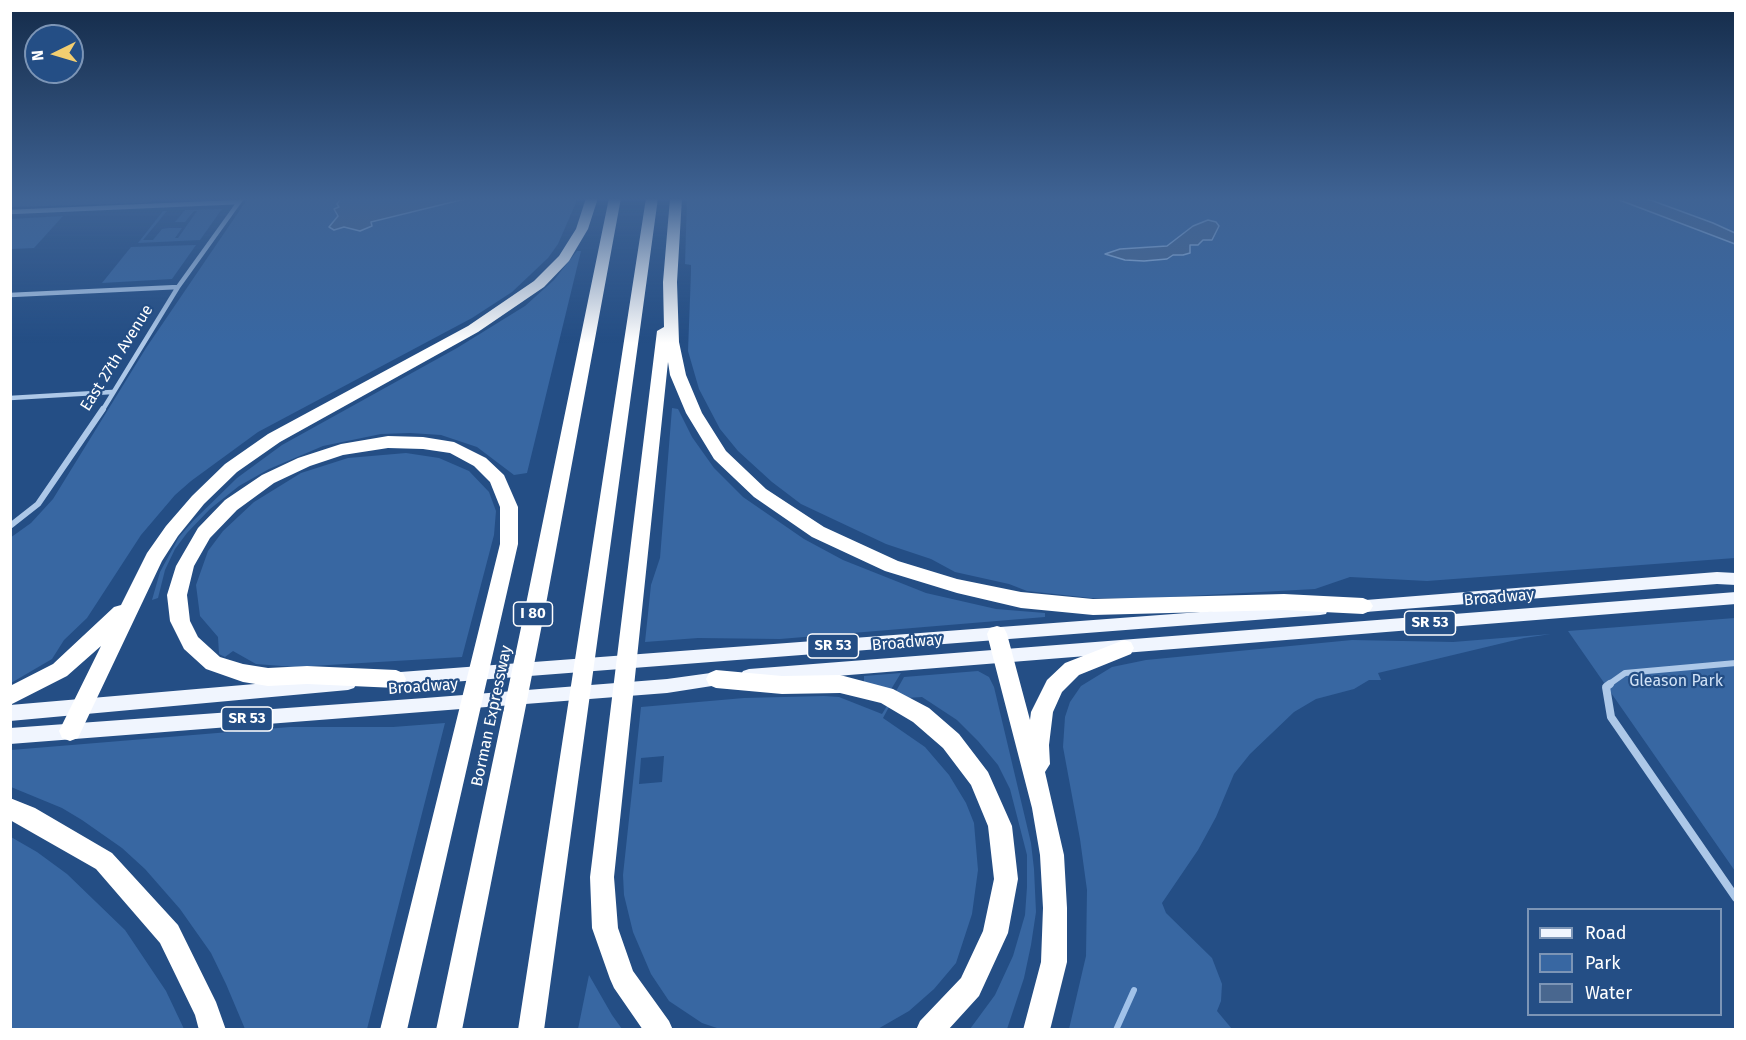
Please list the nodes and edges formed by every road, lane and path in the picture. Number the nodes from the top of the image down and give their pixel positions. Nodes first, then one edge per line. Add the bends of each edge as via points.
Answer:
1 (207, 247) edge
2 (571, 247) edge
3 (606, 247) edge
4 (645, 247) edge
5 (673, 247) edge
6 (670, 282) junction
7 (178, 287) junction
8 (10, 295) edge
9 (112, 392) junction
10 (10, 398) edge
11 (10, 526) edge
12 (1736, 579) edge
13 (1736, 598) edge
14 (131, 603) junction
15 (1364, 606) junction
16 (1000, 644) junction
17 (1124, 648) junction
18 (1736, 663) edge
19 (396, 679) junction
20 (716, 679) junction
21 (10, 696) edge
22 (81, 707) junction
23 (10, 713) edge
24 (70, 731) junction
25 (10, 736) edge
26 (1043, 808) junction
27 (10, 809) edge
28 (1736, 898) edge
29 (213, 1029) edge
30 (393, 1029) edge
31 (449, 1029) edge
32 (531, 1029) edge
33 (660, 1029) edge
34 (929, 1029) edge
35 (1036, 1029) edge

1 - 7 street, East 27th Avenue
2 - 14 highway via 539,284 473,329 274,438 231,468 172,531
3 - 31 highway, Borman Expressway / I 80
4 - 32 highway
5 - 6 highway
6 - 15 highway via 672,342 678,375 694,413 720,455 760,493 818,532 881,561 957,586 1047,604 1093,607 1284,602
6 - 33 highway via 602,877 604,928 623,979
7 - 8 street
7 - 9 street, East 27th Avenue
9 - 10 street
9 - 11 street, East 27th Avenue via 38,504
12 - 15 main road, Broadway / SR 53
13 - 17 main road, Broadway / SR 53
14 - 21 highway via 60,670
14 - 22 highway
15 - 16 main road, Broadway / SR 53
16 - 17 main road, Broadway / SR 53
16 - 19 main road, Broadway / SR 53 via 669,657
16 - 20 main road, Broadway / SR 53
16 - 26 highway
17 - 26 highway via 1072,669 1054,686 1042,712 1038,745
18 - 28 street via 1625,673 1606,687 1611,717
19 - 22 main road, Broadway / SR 53
19 - 30 highway via 268,677 213,663 190,643 180,621 177,595 185,566 204,533 231,506 277,475 341,450 388,442 454,448 480,462 498,479 509,507 509,544
20 - 24 main road, Broadway / SR 53 via 425,706
20 - 34 highway via 782,685 840,684 886,695 921,715 951,741 980,779 1000,826 1006,879 995,933 970,987
22 - 23 main road, Broadway / SR 53
22 - 24 highway
24 - 25 main road, Broadway / SR 53
26 - 35 highway via 1052,855 1054,963
27 - 29 highway via 104,861 169,934

